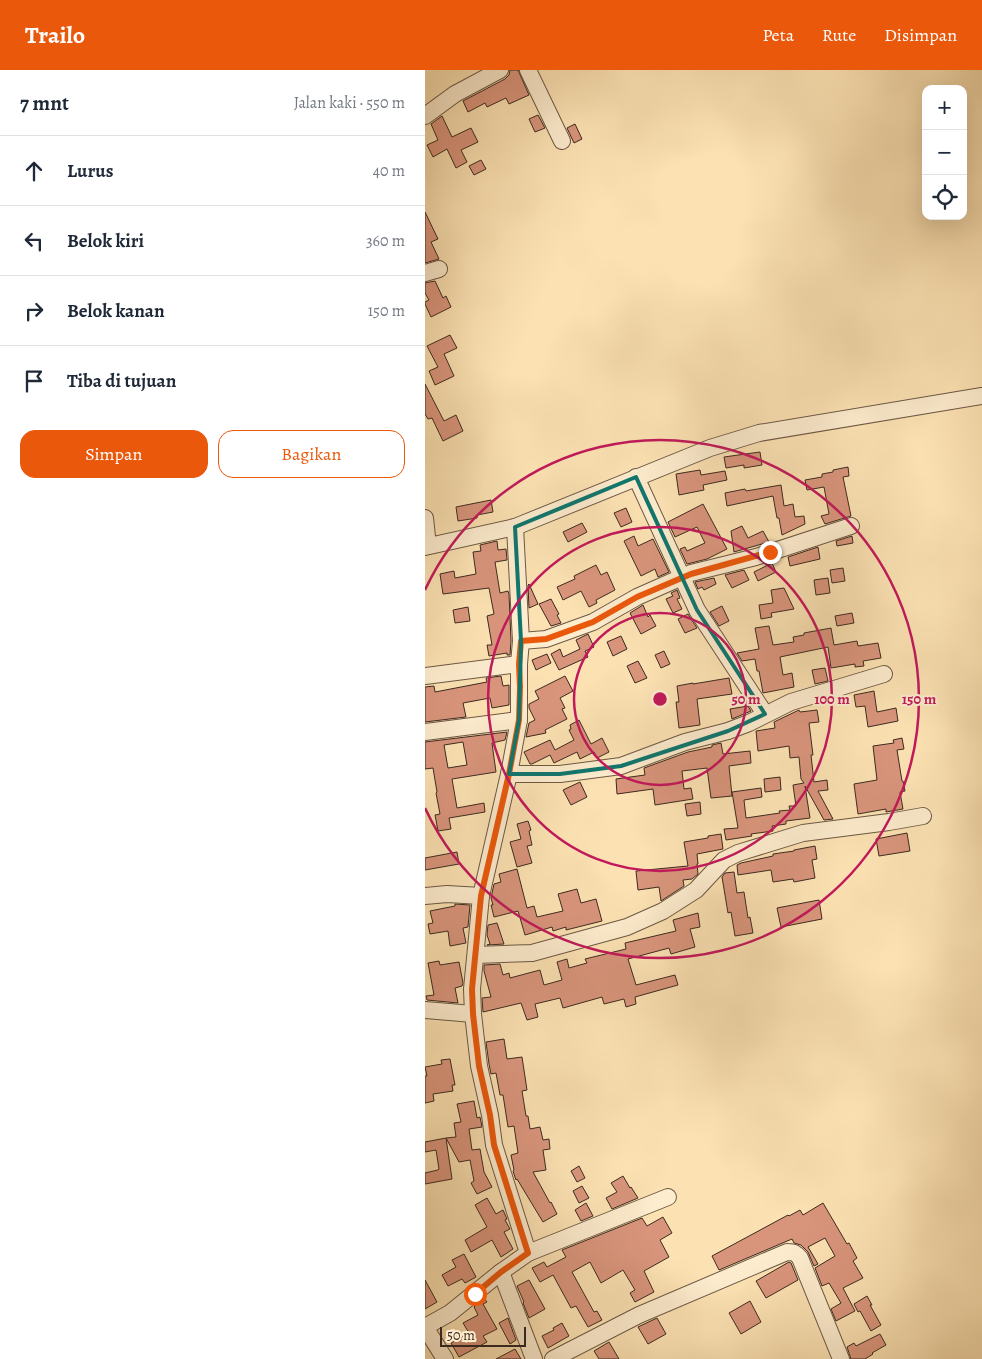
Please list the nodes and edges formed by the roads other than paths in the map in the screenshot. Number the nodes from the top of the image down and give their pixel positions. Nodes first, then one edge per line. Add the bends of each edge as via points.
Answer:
1 (500, 70) edge
2 (528, 70) edge
3 (425, 116) edge
4 (562, 141) dead end
5 (982, 396) edge
6 (635, 478) junction
7 (425, 518) edge
8 (851, 526) dead end
9 (515, 527) junction
10 (427, 546) edge
11 (682, 578) junction
12 (521, 641) junction
13 (519, 664) junction
14 (884, 674) dead end
15 (425, 676) edge
16 (765, 714) junction
17 (519, 720) junction
18 (425, 732) edge
19 (509, 774) junction
20 (923, 816) dead end
21 (425, 896) edge
22 (481, 896) junction
23 (476, 955) junction
24 (425, 1010) edge
25 (473, 1014) junction
26 (668, 1196) dead end
27 (528, 1253) junction
28 (501, 1272) junction
29 (425, 1327) edge
30 (445, 1359) edge
31 (534, 1359) edge
32 (553, 1359) edge
33 (841, 1359) edge

1 - 3 street via 455,94
2 - 4 street
5 - 6 street via 759,433 710,448
6 - 9 street
6 - 11 street
7 - 10 street
8 - 11 street
9 - 10 street
9 - 12 street
11 - 12 street via 637,597 593,622 546,639
11 - 16 street via 697,610
12 - 13 street
13 - 15 street
13 - 17 street
14 - 16 street via 791,702
16 - 19 street via 728,731 685,742 621,766 560,774
17 - 18 street
17 - 19 street
19 - 22 street
20 - 23 street via 803,833 738,853 724,860 696,890 663,911 627,927 532,953
21 - 22 street
22 - 23 street
23 - 25 street
24 - 25 street
25 - 27 street via 494,1145
26 - 27 street
27 - 28 street
28 - 29 street via 450,1313
28 - 31 street
29 - 30 street
32 - 33 street via 647,1311 792,1252 799,1258

